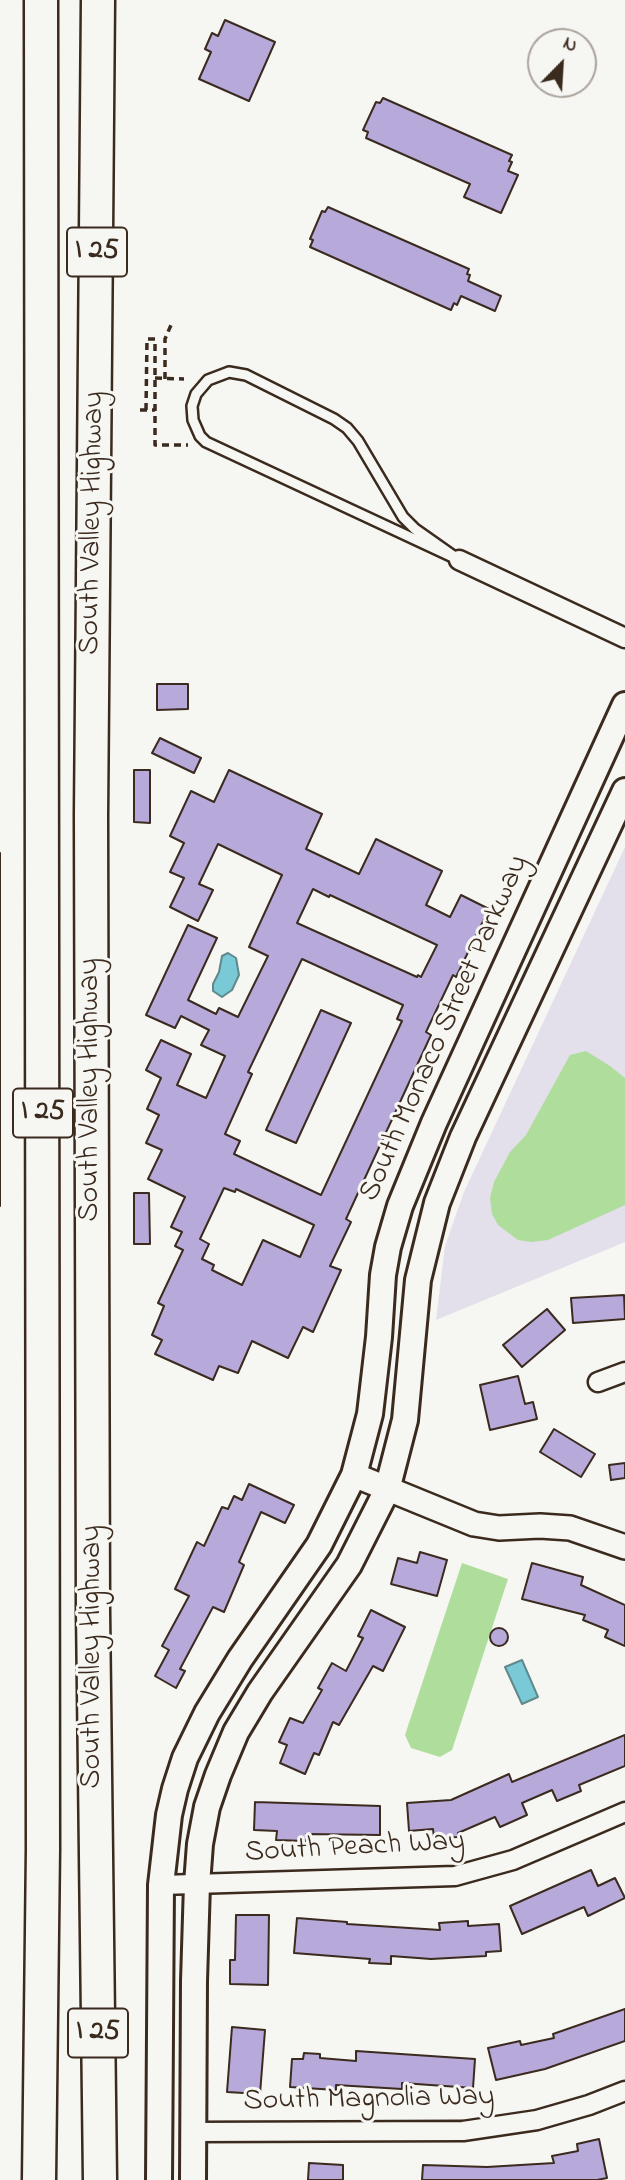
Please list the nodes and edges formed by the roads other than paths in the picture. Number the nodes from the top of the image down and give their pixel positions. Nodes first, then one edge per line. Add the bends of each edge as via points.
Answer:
1 (29, 0) edge
2 (41, 0) edge
3 (98, 0) edge
4 (110, 0) edge
5 (42, 123) junction
6 (99, 140) junction
7 (459, 560) junction
8 (625, 638) edge
9 (625, 705) edge
10 (625, 791) edge
11 (625, 1372) edge
12 (598, 1382) dead end
13 (354, 1475) junction
14 (387, 1490) junction
15 (625, 1547) edge
16 (625, 1812) edge
17 (197, 1884) junction
18 (160, 1885) junction
19 (625, 2091) edge
20 (193, 2132) junction
21 (39, 2180) edge
22 (100, 2180) edge
23 (159, 2180) edge
24 (193, 2180) edge

1 - 5 highway
2 - 5 highway, South Valley Highway / I 25
3 - 6 highway, South Valley Highway / I 25
4 - 6 highway
5 - 21 highway, South Valley Highway / I 25 via 43,1848
6 - 22 highway, South Valley Highway / I 25 via 91,746
7 - 7 lane via 402,517 358,441 334,419 238,373 218,374 199,389 192,406 193,420 200,436 212,446
7 - 8 street
9 - 13 main road, South Monaco Street Parkway via 433,1123 400,1206 383,1275 370,1414
10 - 14 main road, South Monaco Street Parkway via 463,1137 437,1203 418,1280 405,1420
11 - 12 street
13 - 14 street
13 - 18 main road, South Monaco Street Parkway via 319,1545 223,1684 195,1736 172,1802
14 - 15 street via 484,1526 570,1528
14 - 17 main road, South Monaco Street Parkway via 349,1565 260,1692 231,1742 204,1818
16 - 17 street, South Peach Way via 513,1860 456,1875
17 - 18 street, South Peach Way
17 - 20 main road, South Monaco Street Parkway
18 - 23 main road, South Monaco Street Parkway
19 - 20 street, South Magnolia Way via 537,2120 463,2131
20 - 24 main road, South Monaco Street Parkway

